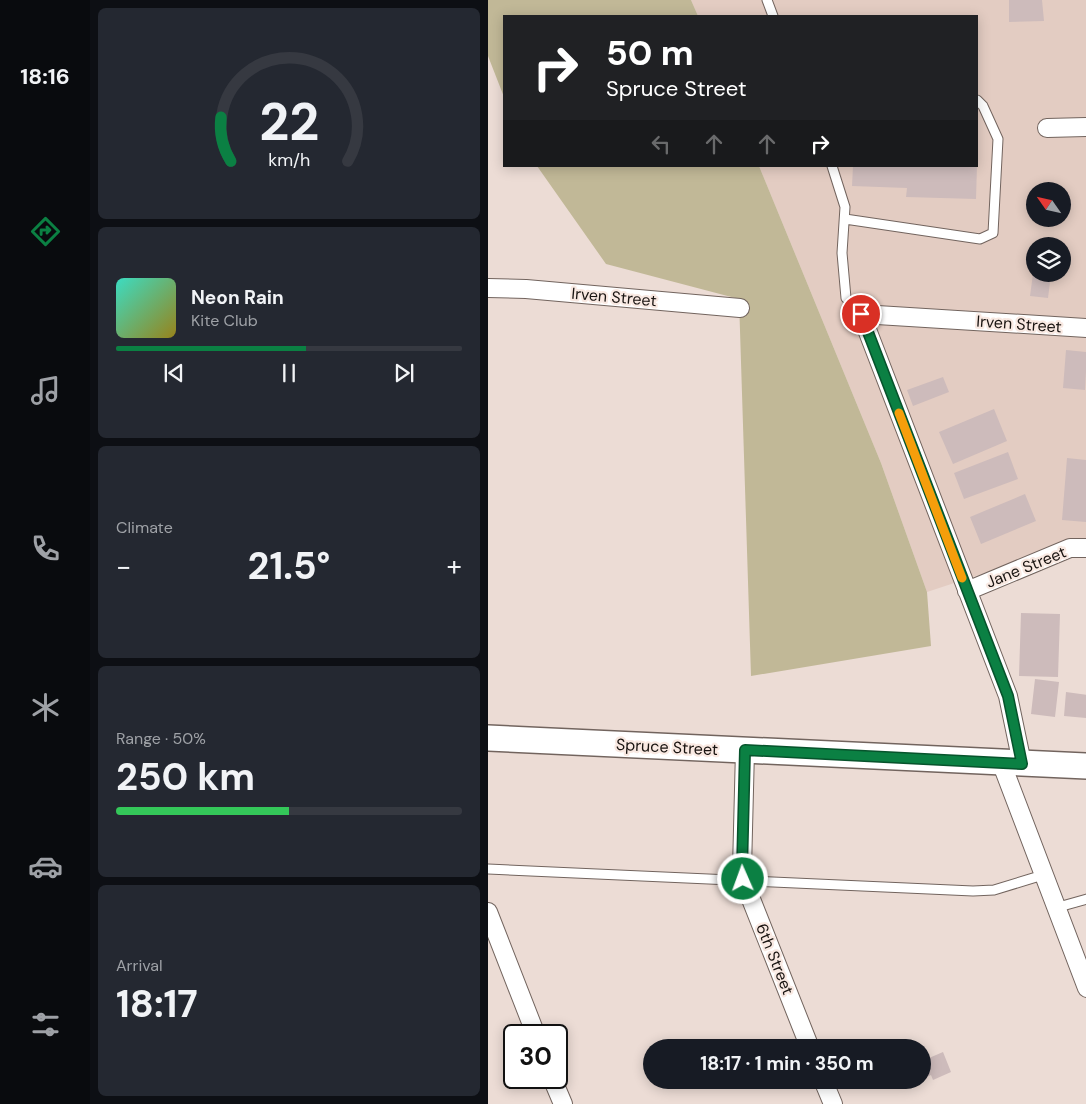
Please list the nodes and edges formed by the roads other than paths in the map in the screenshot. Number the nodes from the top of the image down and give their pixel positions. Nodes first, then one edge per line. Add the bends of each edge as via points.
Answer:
1 (767, 0) edge
2 (773, 15) edge
3 (978, 101) edge
4 (1086, 127) edge
5 (1047, 128) dead end
6 (832, 167) edge
7 (845, 219) junction
8 (488, 288) edge
9 (740, 308) dead end
10 (861, 314) junction
11 (1086, 328) edge
12 (1086, 548) edge
13 (967, 591) junction
14 (488, 738) edge
15 (745, 750) junction
16 (1012, 763) junction
17 (1086, 766) edge
18 (488, 869) edge
19 (1043, 875) junction
20 (743, 879) junction
21 (1086, 899) edge
22 (1055, 908) junction
23 (488, 912) edge
24 (1086, 988) edge
25 (532, 1024) edge
26 (806, 1039) edge
27 (557, 1089) edge
28 (827, 1089) edge
29 (563, 1104) edge
30 (833, 1104) edge

1 - 2 lane
3 - 7 lane via 998,139 993,233 980,239
4 - 5 street
6 - 7 lane via 841,190
7 - 10 lane via 842,253 846,298
8 - 9 street, Irven Street
10 - 11 street, Irven Street
10 - 13 street
12 - 13 street, Jane Street via 1070,548
13 - 16 street via 1008,696
14 - 15 street, Spruce Street
15 - 16 street, Spruce Street
15 - 20 street, 6th Street
16 - 17 street, Spruce Street
16 - 19 street
18 - 20 lane
19 - 20 lane via 994,890 973,891
19 - 22 street
20 - 26 street, 6th Street
21 - 22 lane
22 - 24 street
23 - 25 street
27 - 29 street
28 - 30 street

